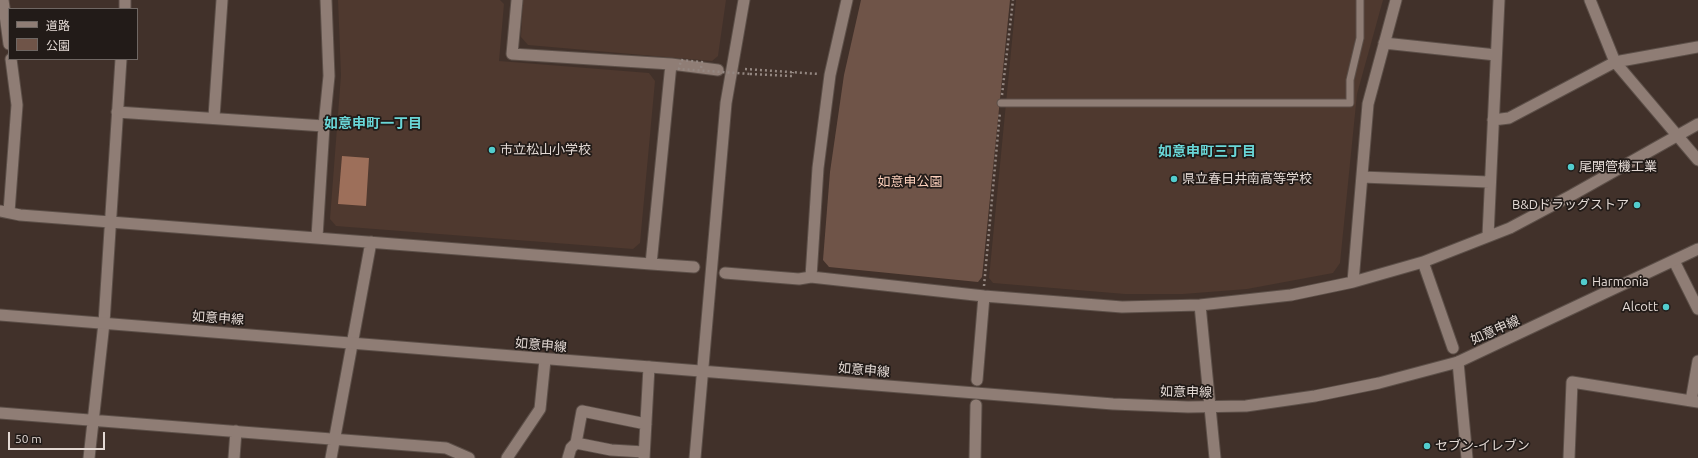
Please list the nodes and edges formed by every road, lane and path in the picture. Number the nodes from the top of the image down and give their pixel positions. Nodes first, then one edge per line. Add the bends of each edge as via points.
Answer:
1 (3, 0) edge
2 (222, 0) edge
3 (326, 0) edge
4 (517, 0) edge
5 (744, 0) edge
6 (847, 0) edge
7 (1013, 0) edge
8 (1360, 0) edge
9 (1396, 0) edge
10 (1499, 0) edge
11 (1590, 0) edge
12 (8, 37) edge
13 (1384, 43) junction
14 (1698, 47) edge
15 (1496, 55) junction
16 (11, 60) edge
17 (121, 60) edge
18 (1614, 62) junction
19 (671, 64) junction
20 (701, 68) junction
21 (745, 68) dead end
22 (718, 70) dead end
23 (793, 72) junction
24 (830, 75) junction
25 (1001, 103) junction
26 (117, 112) junction
27 (214, 117) junction
28 (1493, 120) junction
29 (1698, 124) edge
30 (324, 126) junction
31 (1677, 134) junction
32 (1698, 160) edge
33 (1362, 177) junction
34 (1489, 182) junction
35 (4, 212) edge
36 (111, 222) junction
37 (1488, 236) junction
38 (316, 237) junction
39 (371, 242) junction
40 (1698, 249) edge
41 (1674, 261) junction
42 (1423, 262) junction
43 (651, 264) junction
44 (694, 267) dead end
45 (725, 274) dead end
46 (811, 277) junction
47 (1352, 282) junction
48 (984, 296) junction
49 (1200, 305) junction
50 (1698, 309) edge
51 (0, 314) edge
52 (104, 323) junction
53 (353, 342) junction
54 (1453, 348) dead end
55 (545, 360) junction
56 (1698, 361) edge
57 (1458, 362) junction
58 (649, 367) junction
59 (704, 371) junction
60 (977, 380) dead end
61 (1695, 402) edge
62 (976, 405) dead end
63 (1210, 407) junction
64 (0, 412) edge
65 (94, 420) junction
66 (646, 424) junction
67 (236, 431) junction
68 (334, 439) junction
69 (576, 443) junction
70 (446, 453) edge
71 (644, 455) edge
72 (89, 458) edge
73 (234, 458) edge
74 (331, 458) edge
75 (469, 458) edge
76 (507, 458) edge
77 (568, 458) edge
78 (695, 458) edge
79 (975, 458) edge
80 (1215, 458) edge
81 (1467, 458) edge
82 (1569, 458) edge

1 - 12 street
2 - 27 street
3 - 30 street via 329,76
4 - 19 street via 512,54
5 - 59 street via 726,103
6 - 24 street
7 - 25 path
8 - 25 lane via 1360,38 1350,80 1350,103
9 - 13 street
10 - 15 street
11 - 18 street
13 - 15 street
13 - 33 street via 1368,104
14 - 18 street
15 - 28 street
16 - 35 street via 17,105
17 - 26 street
18 - 28 street via 1509,118
18 - 31 street
19 - 20 street
19 - 43 street
20 - 22 street
20 - 23 path, bridge via 702,62 681,60 680,69 792,76
21 - 23 path
23 - 24 path
24 - 46 street via 818,168
25 - 48 path
26 - 27 street
26 - 36 street
27 - 30 street
28 - 34 street
29 - 31 street
30 - 38 street
31 - 32 street
31 - 37 street via 1572,195 1510,228
33 - 34 street
33 - 47 street
34 - 37 street
35 - 36 street via 20,216
36 - 38 street
36 - 52 street
37 - 42 street
38 - 39 street
39 - 43 street
39 - 53 street
40 - 41 street, 如意申線
41 - 50 street
41 - 57 street, 如意申線
42 - 47 street
42 - 54 street
43 - 44 street
45 - 46 street via 799,279
46 - 48 street
47 - 49 street via 1291,295
48 - 49 street via 1122,307
48 - 60 street
49 - 63 street
51 - 52 street, 如意申線
52 - 53 street, 如意申線
52 - 65 street
53 - 55 street, 如意申線
53 - 68 street
55 - 58 street, 如意申線
55 - 76 street via 540,410
56 - 61 street
57 - 63 street, 如意申線 via 1379,383 1316,396 1246,406
57 - 81 street
58 - 59 street, 如意申線
58 - 66 street
59 - 63 street, 如意申線 via 1113,404
59 - 78 street
61 - 82 street via 1572,382
62 - 79 street
63 - 80 street
64 - 65 street
65 - 67 street
65 - 72 street
66 - 69 street via 582,411
66 - 71 street
67 - 68 street
67 - 73 street
68 - 70 street
68 - 74 street
69 - 71 street
69 - 77 street via 571,448
70 - 75 street

